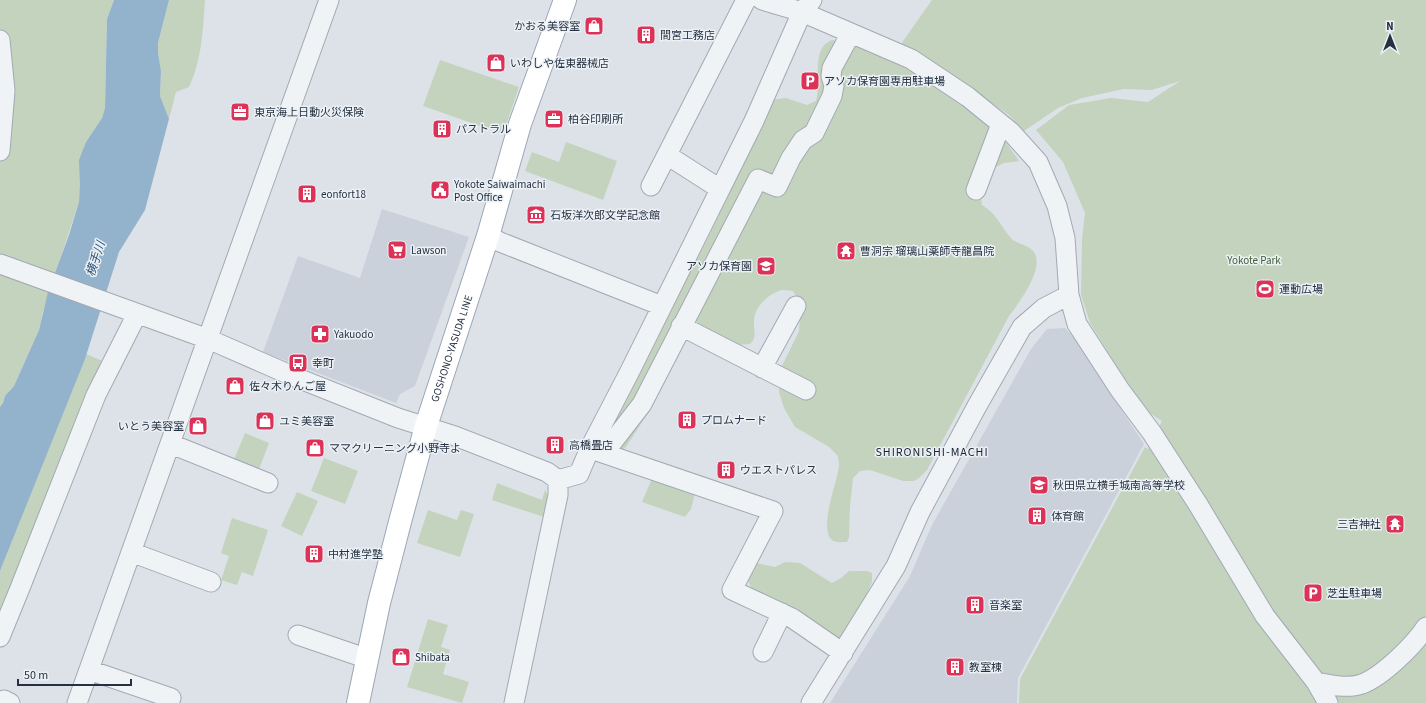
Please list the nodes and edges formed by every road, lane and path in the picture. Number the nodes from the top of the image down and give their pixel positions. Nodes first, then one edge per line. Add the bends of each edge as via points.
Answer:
1 (329, 0) edge
2 (565, 0) edge
3 (746, 0) edge
4 (762, 0) edge
5 (807, 6) edge
6 (851, 34) junction
7 (0, 40) edge
8 (2, 72) edge
9 (1001, 124) junction
10 (0, 151) edge
11 (667, 155) junction
12 (651, 186) dead end
13 (720, 189) junction
14 (976, 190) dead end
15 (488, 236) junction
16 (0, 264) edge
17 (1069, 295) junction
18 (662, 306) junction
19 (796, 306) dead end
20 (135, 314) junction
21 (681, 326) junction
22 (208, 339) junction
23 (762, 368) junction
24 (806, 390) dead end
25 (426, 426) junction
26 (170, 444) junction
27 (597, 451) junction
28 (558, 480) junction
29 (268, 483) dead end
30 (132, 552) junction
31 (211, 582) dead end
32 (782, 613) junction
33 (1426, 627) edge
34 (298, 635) dead end
35 (0, 637) edge
36 (763, 652) dead end
37 (843, 653) junction
38 (368, 659) junction
39 (89, 670) junction
40 (1316, 682) junction
41 (170, 698) dead end
42 (77, 703) edge
43 (358, 703) edge
44 (514, 703) edge
45 (811, 703) edge
46 (1328, 703) edge

1 - 22 street
2 - 15 main road, GOSHONO-YASUDA LINE via 520,124
3 - 11 street
4 - 5 street
5 - 6 street
5 - 13 street
6 - 9 street via 911,59 968,97
6 - 21 street via 832,68 832,96 814,133 803,140 777,187 758,179
7 - 8 street
8 - 10 street via 5,91
9 - 14 street
9 - 17 street via 1038,162 1057,206 1065,238
11 - 12 street
11 - 13 street
13 - 18 street
15 - 18 street
15 - 25 main road, GOSHONO-YASUDA LINE
16 - 20 street
17 - 37 street via 1044,308 1022,327 920,512 896,566
17 - 40 street via 1077,324 1199,506 1265,616
18 - 27 street
19 - 23 street
20 - 22 street
20 - 35 street via 96,395
21 - 23 street
21 - 27 street via 642,404
22 - 25 street via 398,418
22 - 26 street
23 - 24 street
25 - 28 street via 547,472
25 - 38 main road, GOSHONO-YASUDA LINE via 379,603
26 - 29 street
26 - 30 street
27 - 28 street via 579,474
27 - 32 street via 773,510 732,590
28 - 44 street via 558,495
30 - 31 street
30 - 39 street
32 - 36 street
32 - 37 street
33 - 40 street via 1386,669 1361,684 1339,686
34 - 38 street
37 - 45 street
38 - 43 main road, GOSHONO-YASUDA LINE
39 - 41 street
39 - 42 street
40 - 46 street

